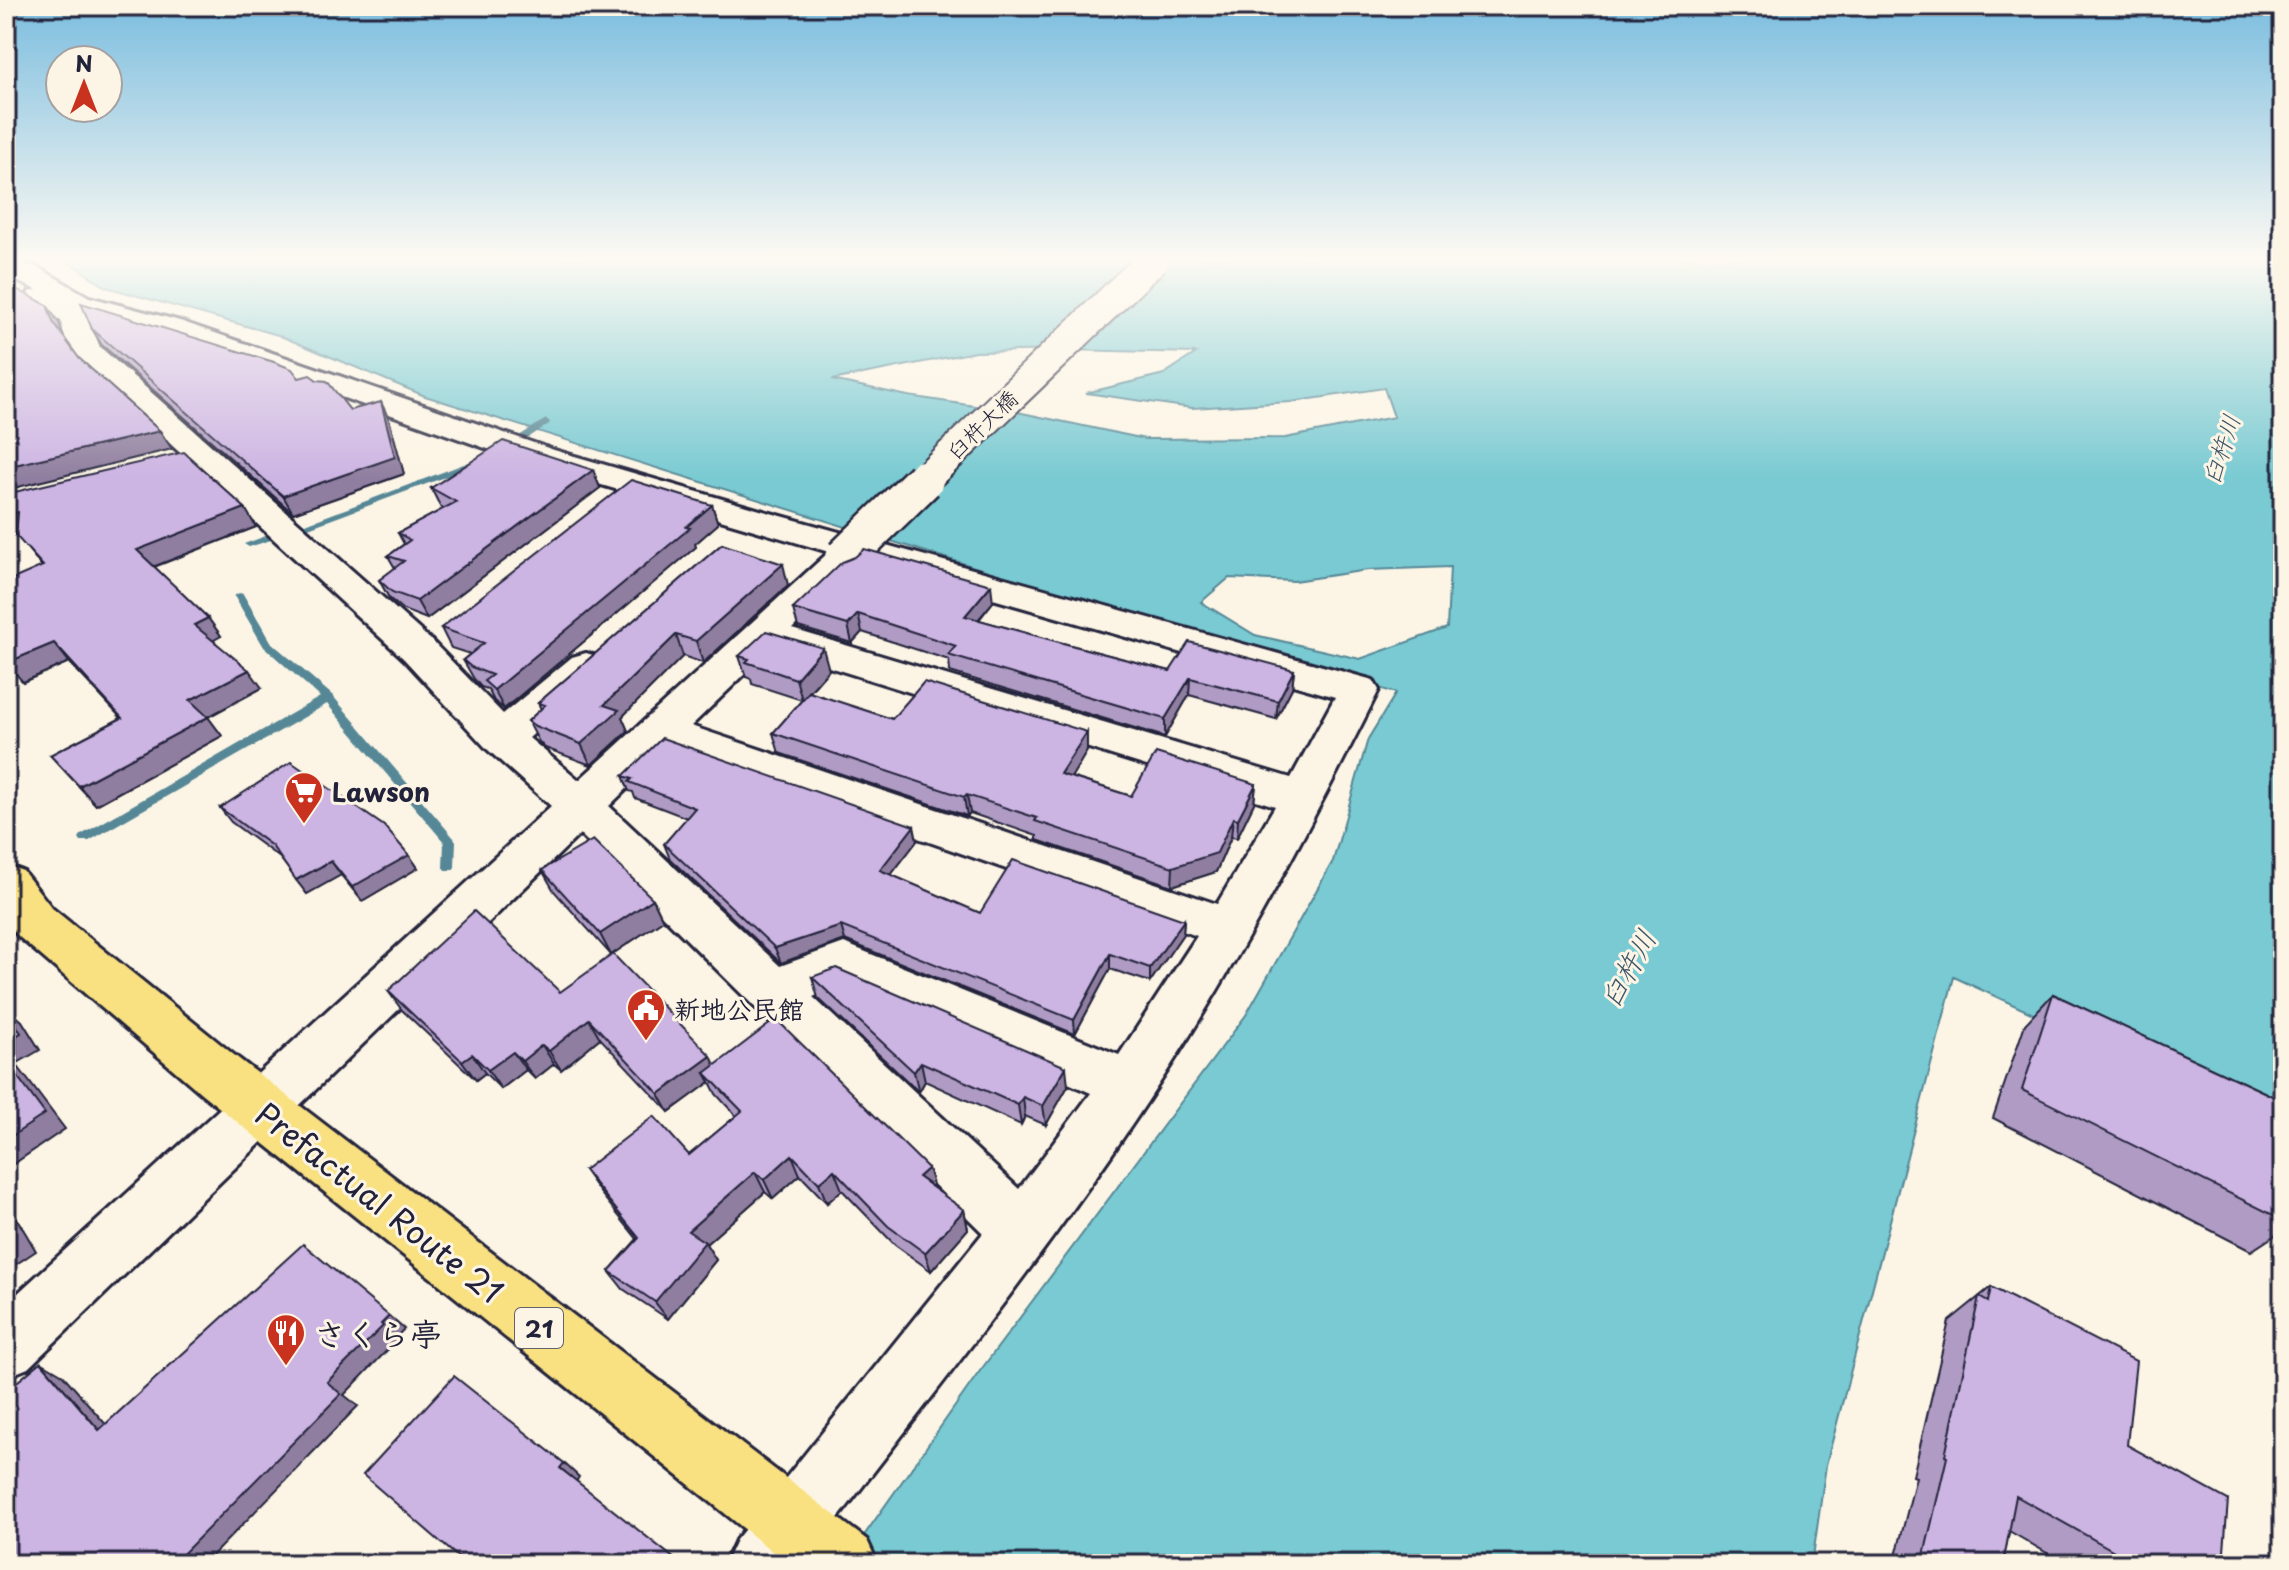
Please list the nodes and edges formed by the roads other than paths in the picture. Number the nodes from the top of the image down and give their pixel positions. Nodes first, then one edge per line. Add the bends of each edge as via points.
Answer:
1 (78, 332) edge
2 (185, 332) edge
3 (1078, 332) edge
4 (632, 483) junction
5 (595, 513) edge
6 (764, 633) junction
7 (610, 645) edge
8 (659, 731) junction
9 (502, 738) junction
10 (1303, 798) junction
11 (580, 806) junction
12 (6, 884) edge
13 (1228, 927) junction
14 (777, 995) junction
15 (1129, 1084) junction
16 (259, 1107) junction
17 (1022, 1231) junction
18 (6, 1346) edge
19 (804, 1550) edge

1 - 9 street via 88,352 186,460 431,641
2 - 4 street via 542,457
3 - 6 street, 臼杵大橋, bridge
4 - 5 street
4 - 10 street via 736,536 1359,690
6 - 8 street, 臼杵大橋
6 - 10 street
7 - 9 street
8 - 11 street, 臼杵大橋
8 - 13 street
9 - 11 street
10 - 13 street
11 - 14 street
11 - 16 street, 臼杵大橋
12 - 16 main road, Prefactual Route 21 / 21 via 35,922
13 - 15 street
14 - 15 street via 802,978 844,964
14 - 17 street
15 - 17 street
16 - 18 street, 臼杵大橋
16 - 19 main road, Prefactual Route 21 / 21
17 - 19 street

